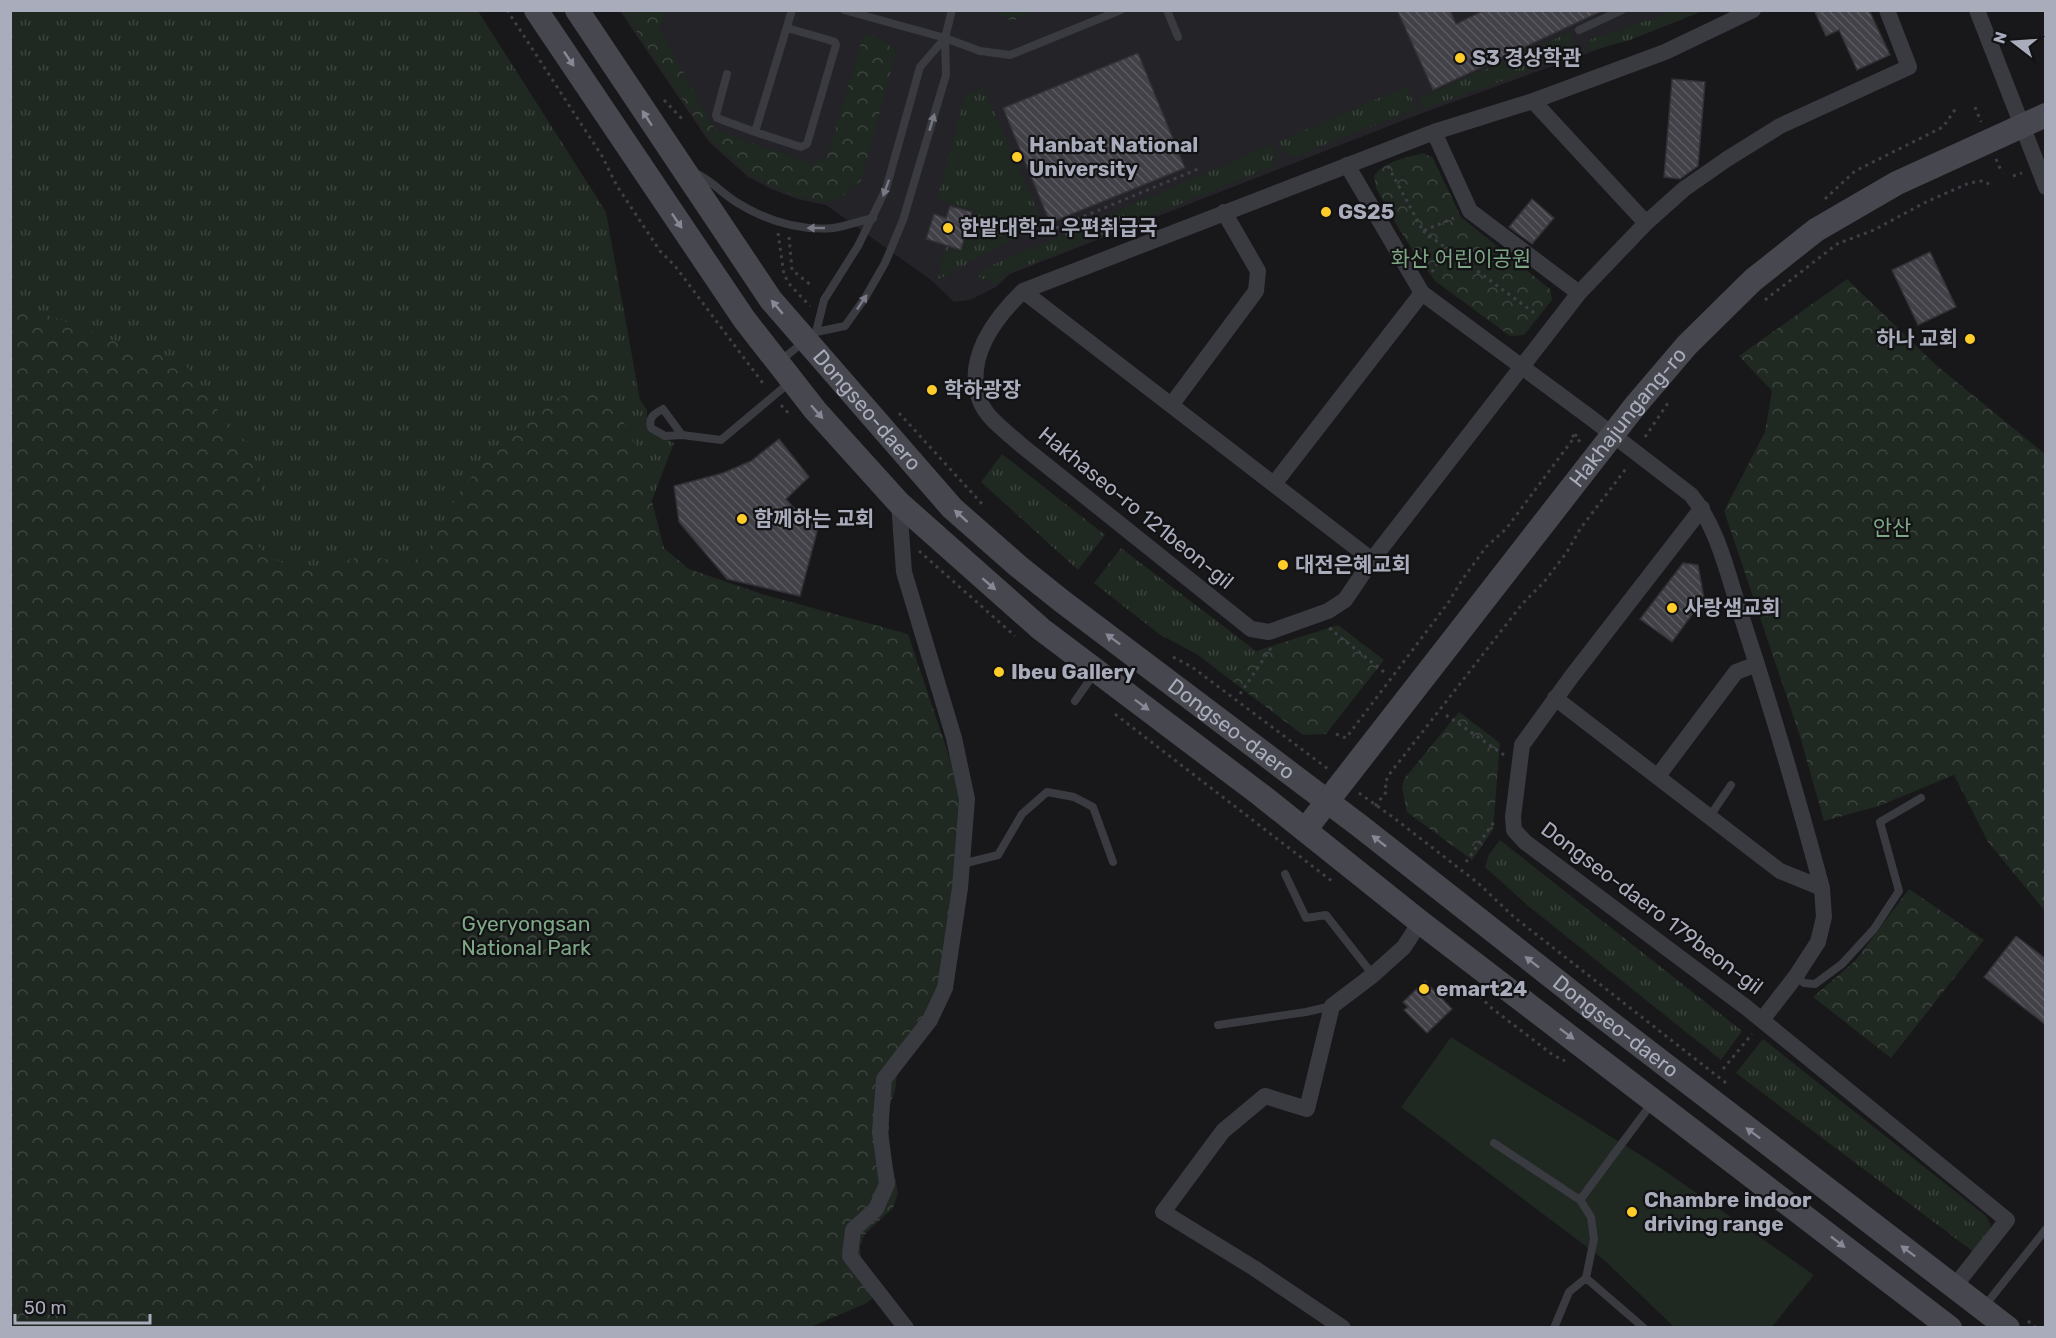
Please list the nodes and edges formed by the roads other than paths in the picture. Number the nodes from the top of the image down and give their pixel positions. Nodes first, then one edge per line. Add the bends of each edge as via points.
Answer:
1 (536, 10) edge
2 (577, 10) edge
3 (792, 10) edge
4 (844, 10) edge
5 (952, 10) edge
6 (1121, 10) edge
7 (1167, 10) edge
8 (1622, 10) edge
9 (1753, 10) edge
10 (1887, 10) edge
11 (1977, 10) edge
12 (787, 28) junction
13 (1579, 30) dead end
14 (1178, 37) dead end
15 (945, 38) junction
16 (728, 74) dead end
17 (1533, 100) junction
18 (2046, 115) edge
19 (2021, 125) junction
20 (755, 132) junction
21 (1434, 132) junction
22 (1347, 165) junction
23 (680, 166) junction
24 (2046, 187) edge
25 (1224, 212) junction
26 (873, 218) junction
27 (1646, 223) junction
28 (1023, 291) junction
29 (1422, 293) junction
30 (1579, 293) junction
31 (811, 336) junction
32 (1520, 367) junction
33 (785, 372) junction
34 (1172, 404) junction
35 (682, 435) dead end
36 (1613, 435) junction
37 (1274, 484) junction
38 (899, 503) junction
39 (1701, 508) junction
40 (1372, 560) junction
41 (1757, 664) junction
42 (1096, 670) junction
43 (1555, 698) junction
44 (1075, 700) dead end
45 (1658, 776) junction
46 (1731, 786) dead end
47 (1921, 798) dead end
48 (1327, 801) junction
49 (1710, 816) junction
50 (1305, 830) junction
51 (1113, 862) dead end
52 (962, 864) junction
53 (1285, 874) dead end
54 (1822, 888) junction
55 (1420, 922) junction
56 (1373, 975) junction
57 (1796, 976) junction
58 (1332, 1006) junction
59 (1762, 1020) junction
60 (1218, 1025) dead end
61 (1654, 1100) junction
62 (1494, 1143) dead end
63 (1580, 1200) junction
64 (2046, 1229) edge
65 (1586, 1278) junction
66 (1954, 1287) junction
67 (1983, 1308) junction
68 (1937, 1322) edge
69 (906, 1328) edge
70 (1343, 1328) edge
71 (1554, 1328) edge
72 (1644, 1328) edge
73 (2008, 1328) edge

1 -> 33 street, Dongseo-daero via 740,313
23 -> 2 street, Dongseo-daero
3 - 12 lane
4 - 15 lane
5 - 15 lane
6 - 15 lane via 1010,55 980,51
7 - 14 lane
8 - 13 lane
9 - 17 street, Hakhaseo-ro 121beon-gil via 1665,52
10 - 27 street, Hakhaseo-ro 121beon-gil via 1909,67 1780,126 1684,189
11 - 19 street
12 - 20 lane
12 - 20 lane via 836,45 807,144 801,147
15 -> 26 lane via 920,67 886,189
31 -> 15 lane via 844,326 885,263 903,220 946,75
16 - 20 lane via 717,118
17 - 21 street, Hakhaseo-ro 121beon-gil
17 - 27 street
18 - 19 street, Hakhajungang-ro
19 - 24 street
19 - 36 street, Hakhajungang-ro via 1897,183 1816,230 1753,280 1687,345
21 - 22 street, Hakhaseo-ro 121beon-gil
21 - 30 street via 1470,211
22 - 25 street, Hakhaseo-ro 121beon-gil
22 - 29 street
26 -> 23 lane via 833,228 791,225 753,212 710,180
31 -> 23 street, Dongseo-daero via 763,289
25 - 28 street, Hakhaseo-ro 121beon-gil
25 - 34 street via 1258,271 1256,291
26 - 31 lane via 824,300
27 - 30 street, Hakhaseo-ro 121beon-gil
28 - 34 street
28 - 40 street, Hakhaseo-ro 121beon-gil via 1002,311 980,347 975,374 980,401 993,420 1021,445 1251,629 1269,632 1328,611 1345,600
29 - 32 street, Dongseo-daero 179beon-gil
29 - 37 street
30 - 32 street, Hakhaseo-ro 121beon-gil
31 - 33 lane
48 -> 31 street, Dongseo-daero via 1010,559 952,508
32 - 36 street, Dongseo-daero 179beon-gil
32 - 40 street, Hakhaseo-ro 121beon-gil
33 - 35 lane via 721,440
33 -> 38 street, Dongseo-daero
34 - 37 street
36 - 39 street, Dongseo-daero 179beon-gil via 1691,495
36 - 48 street, Hakhajungang-ro
37 - 40 street
38 -> 42 street, Dongseo-daero via 1041,629
38 - 52 street via 904,572 954,738 968,799
39 - 41 street, Dongseo-daero 179beon-gil via 1714,532
39 - 43 street, Dongseo-daero 179beon-gil
41 - 45 street via 1736,672
41 - 54 street, Dongseo-daero 179beon-gil
42 - 44 lane
42 -> 50 street, Dongseo-daero
43 - 45 street
43 - 59 street, Dongseo-daero 179beon-gil via 1522,745 1514,830
45 - 49 street
46 - 49 lane
47 - 57 lane via 1880,822 1899,891 1874,929 1842,964 1815,984 1804,983
48 - 50 street, Hakhajungang-ro
66 -> 48 street, Dongseo-daero
49 - 54 street via 1780,871
50 - 55 street, Dongseo-daero
51 - 52 lane via 1093,807 1074,797 1047,792 1022,814 998,855
52 - 69 street via 945,988 930,1020 884,1079 880,1132 887,1184 876,1209 853,1230 850,1256
53 - 56 lane via 1306,918 1326,915
54 - 57 street, Dongseo-daero 179beon-gil via 1824,917 1818,942
55 - 56 street via 1404,947
55 -> 61 street, Dongseo-daero
56 - 58 street
57 - 59 street, Dongseo-daero 179beon-gil
58 - 60 lane
58 - 70 street via 1307,1109 1265,1096 1223,1131 1163,1212
59 - 66 street, Dongseo-daero 179beon-gil via 2007,1220
61 - 63 lane
61 -> 68 street, Dongseo-daero
62 - 63 lane
63 - 65 lane via 1590,1216 1594,1239
64 - 67 lane
65 - 71 lane via 1569,1292
65 - 72 lane
66 - 67 street, Dongseo-daero
67 - 73 street, Dongseo-daero

